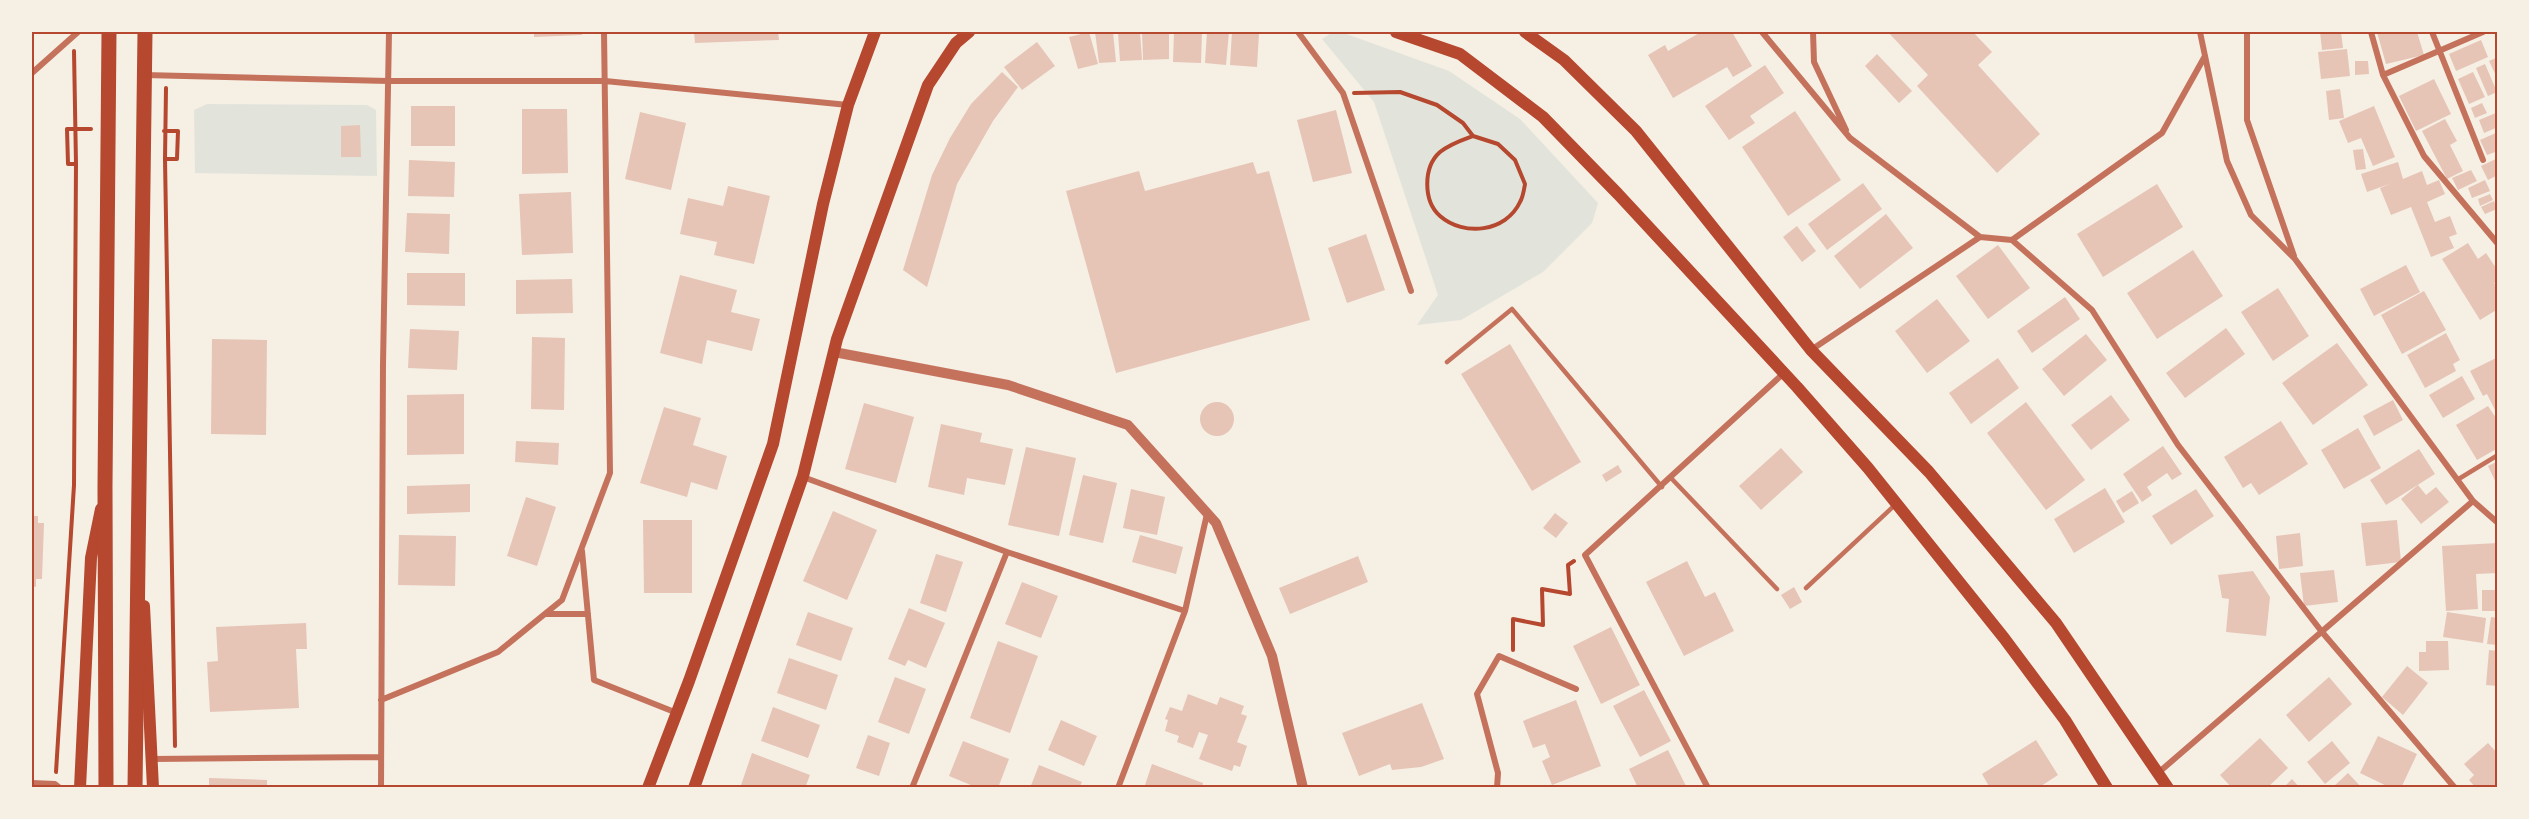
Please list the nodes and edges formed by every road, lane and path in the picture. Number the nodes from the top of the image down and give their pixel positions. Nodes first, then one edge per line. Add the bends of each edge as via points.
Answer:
1 (109, 32) edge
2 (145, 32) edge
3 (389, 32) edge
4 (604, 32) edge
5 (875, 32) edge
6 (969, 32) edge
7 (1298, 32) edge
8 (1396, 32) edge
9 (1525, 32) edge
10 (1762, 32) edge
11 (1813, 32) edge
12 (2200, 32) edge
13 (2247, 32) edge
14 (2371, 32) edge
15 (2432, 32) edge
16 (2483, 32) edge
17 (76, 34) edge
18 (2440, 50) junction
19 (2205, 55) junction
20 (32, 73) edge
21 (144, 75) junction
22 (166, 75) junction
23 (2383, 75) junction
24 (388, 81) junction
25 (605, 81) junction
26 (1343, 93) junction
27 (848, 105) junction
28 (67, 129) dead end
29 (178, 131) dead end
30 (1473, 136) junction
31 (1850, 138) junction
32 (165, 159) junction
33 (2483, 160) dead end
34 (76, 164) junction
35 (1980, 237) junction
36 (2012, 240) junction
37 (2498, 244) edge
38 (2295, 259) junction
39 (1412, 291) dead end
40 (1811, 351) junction
41 (834, 352) junction
42 (1447, 362) dead end
43 (1784, 373) junction
44 (2498, 455) edge
45 (803, 476) junction
46 (1671, 478) junction
47 (2457, 480) junction
48 (105, 487) junction
49 (1662, 487) junction
50 (2473, 501) junction
51 (1897, 504) junction
52 (138, 512) junction
53 (1208, 514) junction
54 (2498, 523) edge
55 (582, 548) junction
56 (1007, 552) junction
57 (1585, 555) junction
58 (1777, 588) dead end
59 (1806, 588) dead end
60 (1185, 611) junction
61 (546, 614) junction
62 (588, 614) junction
63 (2322, 632) junction
64 (1514, 662) junction
65 (1576, 689) dead end
66 (381, 700) junction
67 (677, 714) junction
68 (381, 757) junction
69 (176, 758) junction
70 (153, 759) junction
71 (2158, 773) junction
72 (32, 783) edge
73 (57, 786) edge
74 (80, 788) edge
75 (106, 788) edge
76 (135, 788) edge
77 (153, 788) edge
78 (381, 788) edge
79 (648, 788) edge
80 (694, 788) edge
81 (912, 788) edge
82 (1118, 788) edge
83 (1303, 788) edge
84 (1497, 788) edge
85 (1708, 788) edge
86 (2107, 788) edge
87 (2168, 788) edge
88 (2455, 788) edge

1 - 48 main road
2 - 21 main road
3 - 24 street
4 - 25 street
5 - 27 main road
6 - 41 main road via 956,42 928,85
7 - 26 street
8 - 43 main road via 1460,54 1543,117
9 - 40 main road via 1564,60 1636,131
10 - 31 street
11 - 31 street via 1814,62
12 - 19 street
13 - 38 street via 2247,120
14 - 23 street
15 - 18 street
16 - 18 street
17 - 20 street
17 - 34 path
18 - 23 street
18 - 33 street
19 - 36 street via 2162,133
19 - 38 street via 2227,160 2251,215
21 - 22 street
21 - 52 main road
22 - 24 street
22 - 32 path
23 - 37 street via 2424,156
24 - 25 street
24 - 66 street
25 - 27 street
25 - 55 street via 610,473
26 - 30 path via 1400,92 1437,105 1463,123
26 - 39 street
27 - 67 main road via 823,204 773,444
28 - 34 path via 68,164
29 - 32 path via 177,159
30 - 30 path via 1438,154 1428,169 1427,191 1439,215 1475,230 1495,226 1508,216 1520,203 1525,184 1515,160 1498,144
31 - 35 street
32 - 69 path
34 - 73 path via 74,485
35 - 36 street
35 - 40 street
36 - 63 street via 2092,310 2178,445
38 - 47 street
40 - 71 main road via 1929,472 2056,623
41 - 45 main road
41 - 53 street via 1008,385 1128,425
42 - 49 lane via 1512,309
43 - 46 street
43 - 51 main road
44 - 47 lane
45 - 56 street
45 - 80 main road
46 - 49 street
46 - 58 lane
47 - 50 street
48 - 74 main road via 91,558
48 - 75 main road
49 - 57 street
50 - 54 street
50 - 63 street
51 - 59 lane
51 - 86 main road via 2065,720
52 - 70 main road
52 - 76 main road
53 - 60 street
53 - 83 street via 1216,523 1272,656
55 - 61 street via 562,600
55 - 62 street
56 - 60 street
56 - 81 street
57 - 64 path via 1568,565 1570,594 1542,590 1543,625 1513,619
57 - 85 street
60 - 82 street
61 - 62 street
61 - 66 street via 498,652
62 - 67 street via 594,680
63 - 71 street
63 - 88 street
64 - 65 street
64 - 84 street via 1498,656 1477,694 1498,773
66 - 68 street
67 - 79 main road
68 - 69 street
68 - 78 street
69 - 70 street
70 - 77 main road
71 - 87 main road
72 - 73 street

